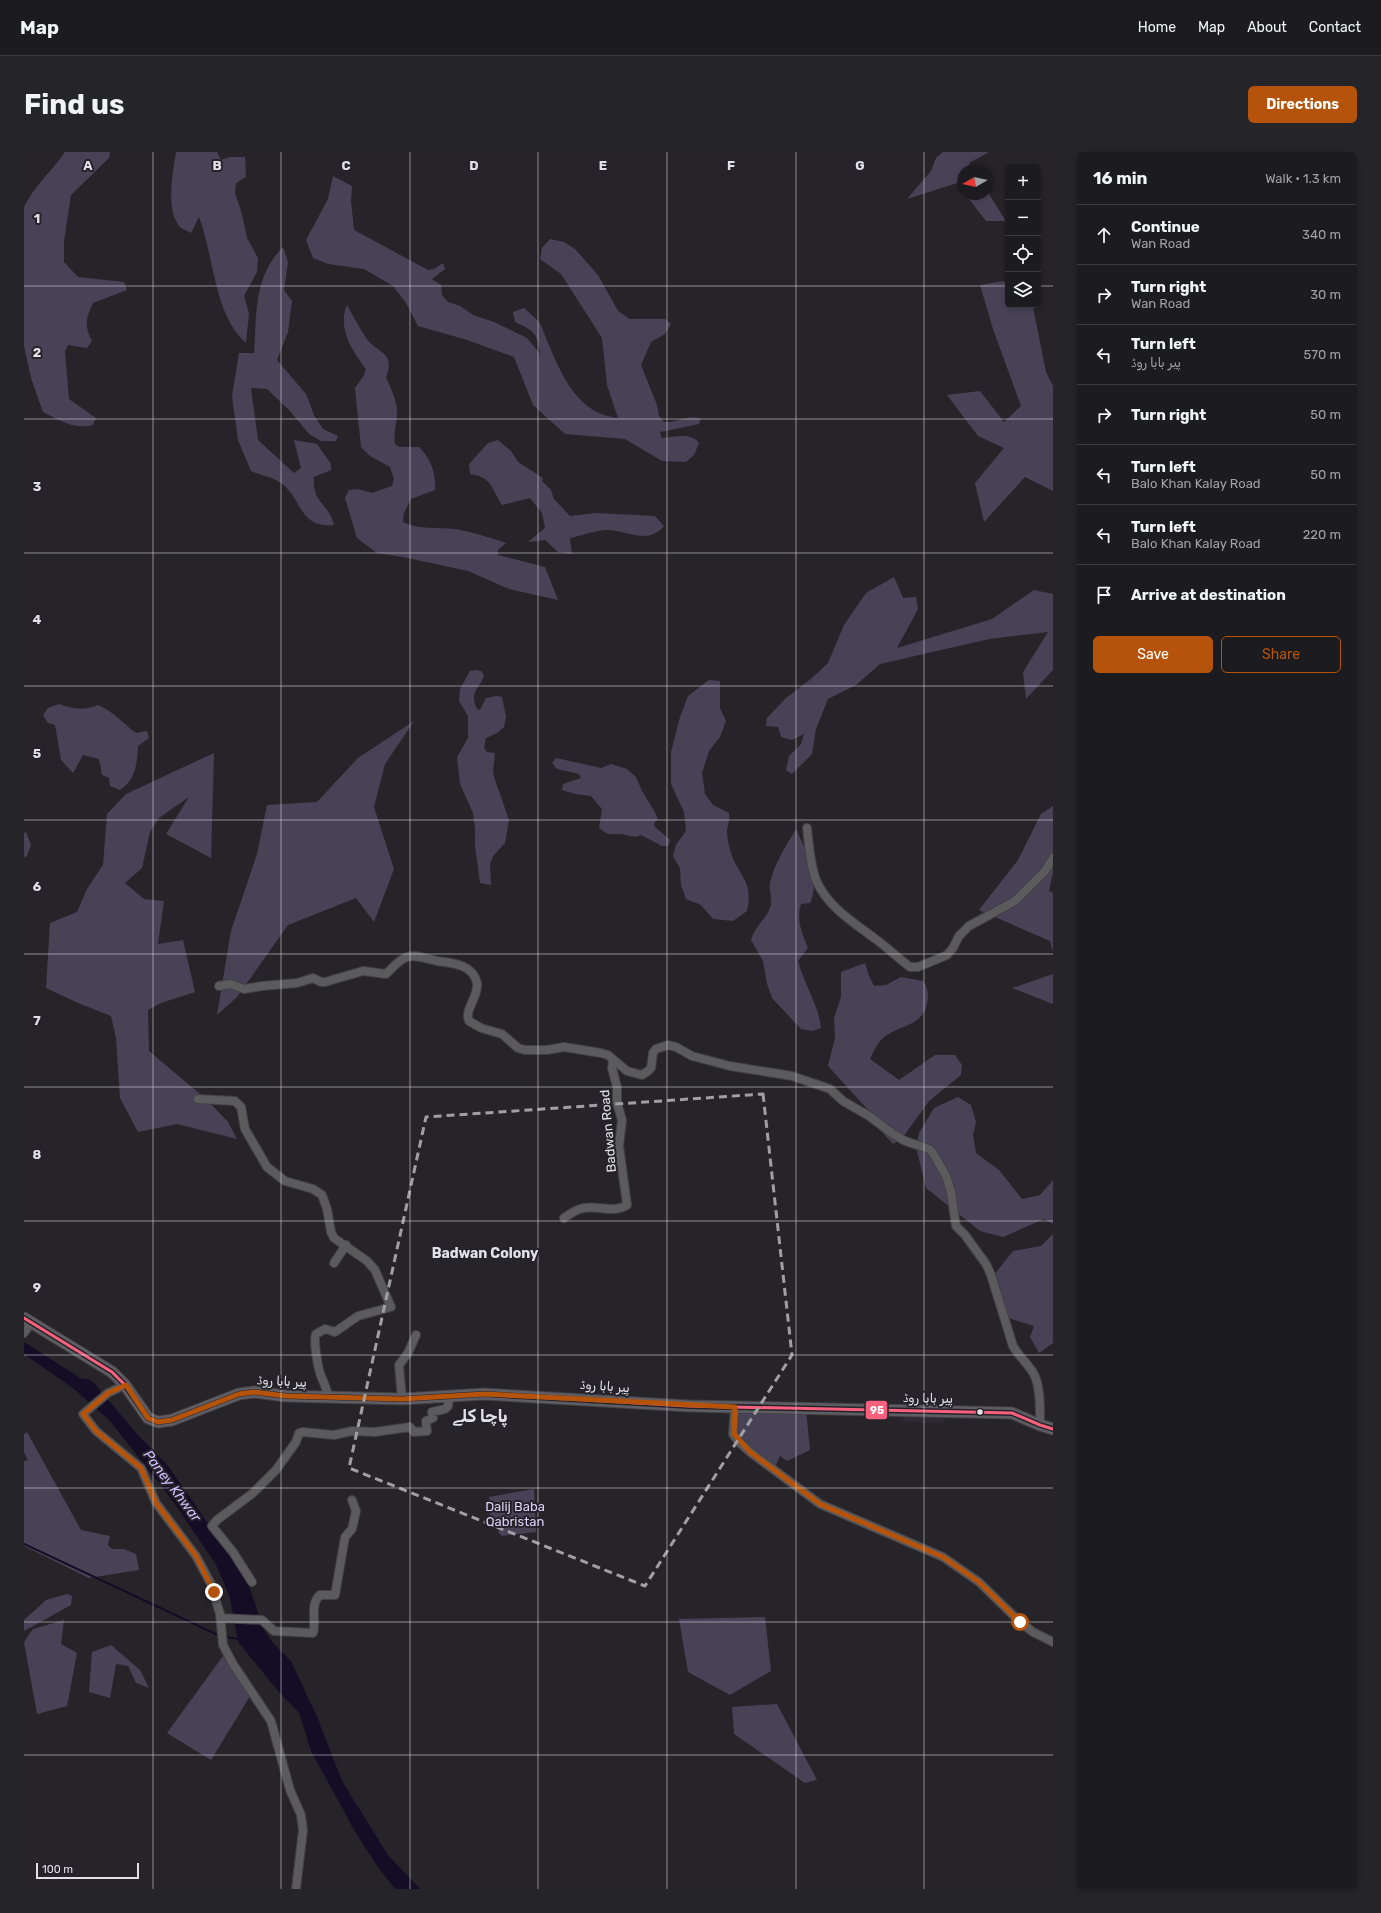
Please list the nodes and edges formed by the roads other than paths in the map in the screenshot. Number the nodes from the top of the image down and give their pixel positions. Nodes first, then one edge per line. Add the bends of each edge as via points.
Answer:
1 (808, 828) dead end
2 (1053, 858) edge
3 (219, 986) dead end
4 (613, 1061) junction
5 (198, 1099) dead end
6 (564, 1218) dead end
7 (346, 1245) junction
8 (334, 1263) dead end
9 (28, 1320) edge
10 (24, 1333) edge
11 (416, 1335) dead end
12 (126, 1385) junction
13 (449, 1396) junction
14 (328, 1397) junction
15 (402, 1399) junction
16 (735, 1407) junction
17 (1040, 1426) junction
18 (1053, 1429) edge
19 (352, 1500) dead end
20 (252, 1582) dead end
21 (220, 1618) junction
22 (1053, 1642) edge
23 (296, 1889) edge

1 - 2 street via 817,881 836,908 910,967 918,968 947,955 958,936 969,926 1015,901 1045,871
3 - 4 street via 230,984 244,989 298,983 313,978 325,982 363,971 386,974 400,960 417,956 461,965 468,970 477,983 477,993 468,1012 469,1021 481,1028 502,1034 518,1048 577,1048 608,1055
4 - 6 street, Badwan Road via 617,1103 622,1120 619,1146 627,1205 616,1210 584,1208
4 - 17 street via 627,1071 642,1075 651,1068 653,1053 668,1045 692,1056 730,1066 792,1076 830,1089 843,1101 893,1134 929,1149 946,1176 956,1226 986,1264 1013,1346 1033,1372 1039,1400
5 - 7 street via 235,1101 241,1107 246,1129 267,1167 285,1181 313,1189 322,1195 331,1232 334,1238
7 - 8 street
7 - 14 street via 375,1270 391,1307 358,1316 334,1332 325,1329 316,1334 321,1376
9 - 10 street
9 - 12 main road via 112,1372
11 - 15 street via 408,1353 398,1365
12 - 14 main road, پیر بابا روڈ via 148,1418 158,1422 172,1420 239,1394 254,1392
12 - 21 street via 108,1393 83,1414 96,1431 141,1468 156,1503 196,1556 211,1584
13 - 15 main road, پیر بابا روڈ
13 - 16 main road, پیر بابا روڈ via 484,1394
13 - 20 street via 448,1406 432,1412 433,1418 426,1421 427,1431 414,1432 410,1427 375,1432 352,1431 334,1435 303,1432 299,1434 276,1470 253,1493 212,1526
14 - 15 main road, پیر بابا روڈ
16 - 17 main road, پیر بابا روڈ via 1012,1413
16 - 22 street via 733,1429 738,1441 820,1504 943,1557 979,1582 1020,1622
17 - 18 main road, پیر بابا روڈ
19 - 21 street via 356,1511 352,1529 346,1537 335,1595 317,1597 313,1633 274,1631 262,1620
21 - 23 street via 223,1646 271,1721 290,1790 301,1815 303,1830

